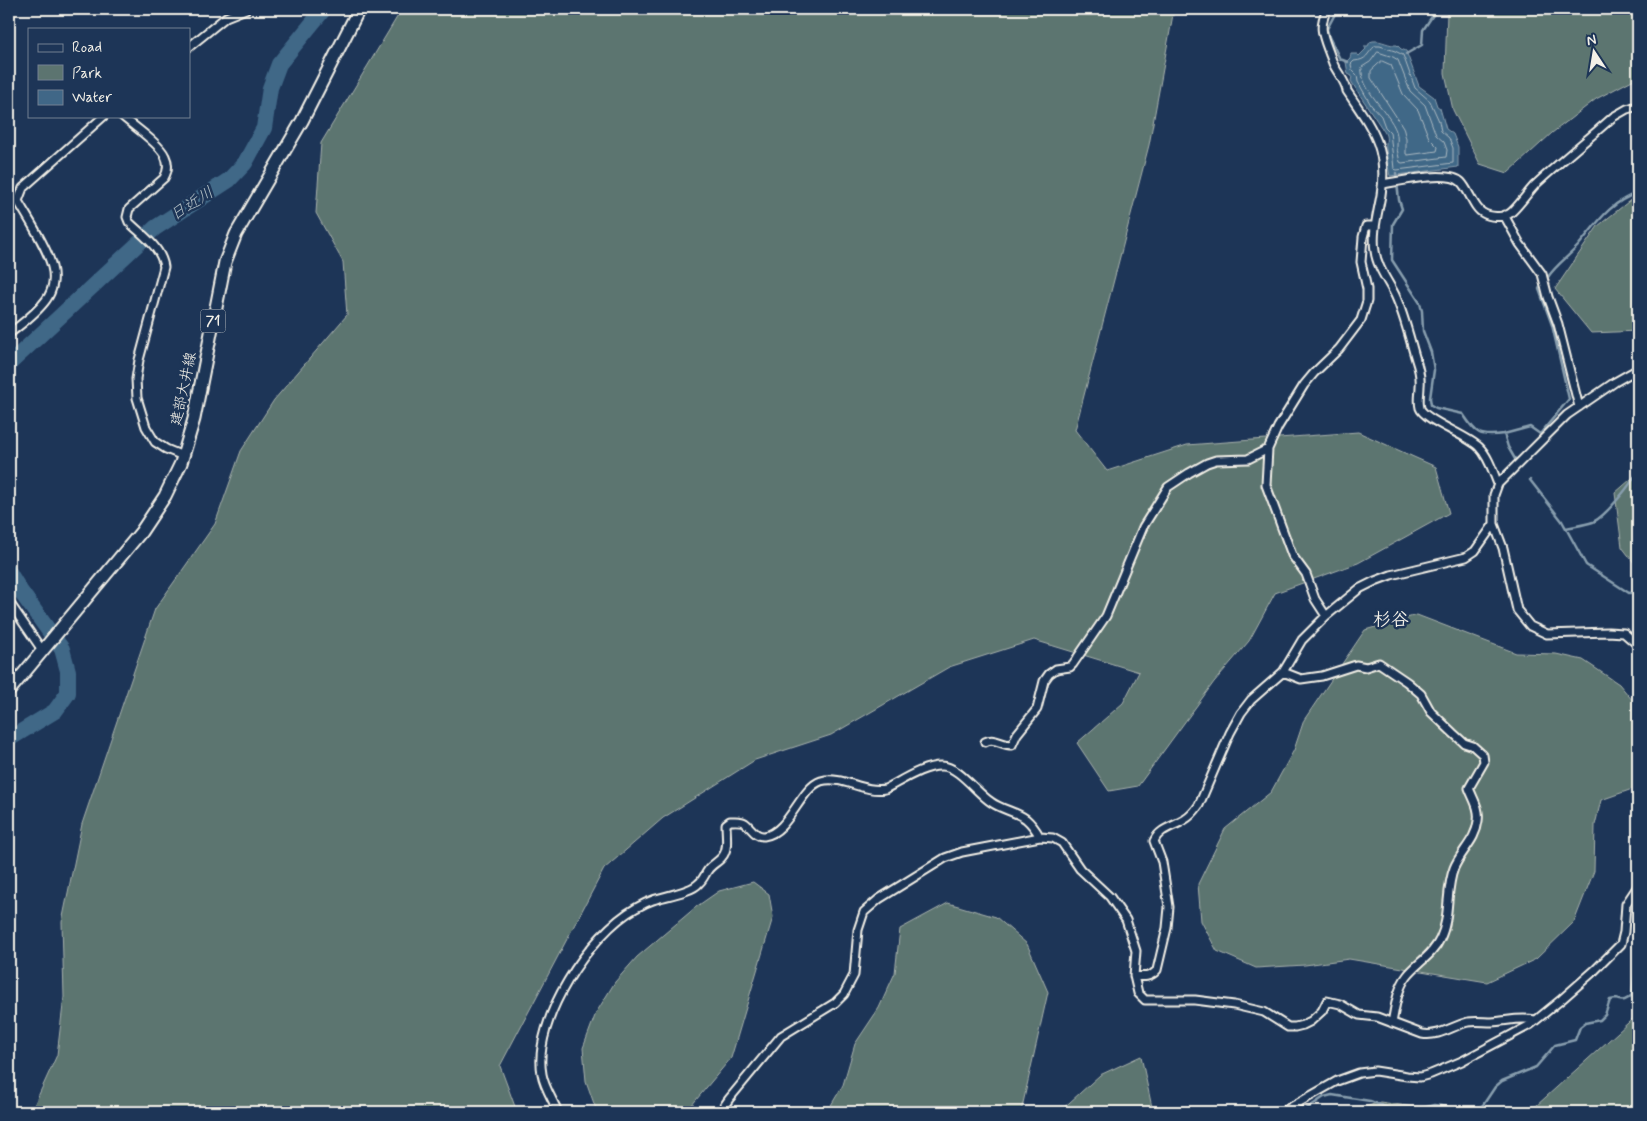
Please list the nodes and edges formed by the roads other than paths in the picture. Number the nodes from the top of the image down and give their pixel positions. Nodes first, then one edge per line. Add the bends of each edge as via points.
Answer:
1 (246, 9) edge
2 (359, 9) edge
3 (1327, 9) edge
4 (190, 46) edge
5 (1638, 106) edge
6 (102, 118) edge
7 (124, 118) edge
8 (1383, 184) junction
9 (1504, 215) junction
10 (1375, 226) junction
11 (9, 334) edge
12 (1638, 369) edge
13 (1579, 407) junction
14 (1268, 449) junction
15 (183, 456) junction
16 (1498, 484) junction
17 (1494, 524) junction
18 (9, 602) edge
19 (1326, 616) junction
20 (1638, 644) edge
21 (45, 647) junction
22 (1283, 672) junction
23 (9, 691) edge
24 (985, 742) dead end
25 (1040, 837) junction
26 (1638, 886) edge
27 (1134, 976) junction
28 (1535, 1020) junction
29 (1392, 1023) junction
30 (558, 1112) edge
31 (720, 1112) edge
32 (1282, 1112) edge

1 - 4 street via 226,18
2 - 15 main road, 建部大井線 / 71 via 302,121 236,234 224,262 194,418
3 - 8 street via 1322,34 1334,67 1376,137 1382,160
5 - 9 street via 1613,117 1533,187 1509,214
6 - 11 street via 20,194 18,202 45,250 54,277 47,299
7 - 15 street via 159,148 168,164 164,178 129,209 127,217 159,251 164,267 139,360 137,398 146,427 155,442
8 - 9 street via 1455,177 1484,214
8 - 10 street
9 - 13 street via 1542,274
10 - 14 street via 1366,226 1363,237 1361,262 1368,301 1361,320 1304,386
10 - 16 street via 1375,252 1396,296 1420,372 1420,410 1480,447
12 - 13 street
13 - 16 street
14 - 19 street via 1266,485 1292,555 1306,574 1315,599
14 - 24 street via 1248,459 1207,463 1168,488 1143,527 1106,616 1073,664 1049,674 1037,709 1012,745 991,739
15 - 21 main road, 建部大井線 / 71 via 165,496 141,532
16 - 17 street via 1494,495
17 - 19 street via 1475,551 1466,557 1374,581 1358,589
17 - 20 street via 1518,610 1530,626 1547,634 1624,633
18 - 21 street
19 - 22 street via 1302,640
21 - 23 main road, 建部大井線 / 71
22 - 27 street via 1241,713 1192,815 1162,830 1154,841 1162,862 1169,906 1167,928 1157,970 1146,977
22 - 29 street via 1301,679 1356,665 1366,667 1379,663 1407,682 1453,734 1483,755 1484,762 1470,788 1478,807 1478,821 1474,835 1454,867 1446,922 1440,940 1401,986
25 - 27 street via 1062,842 1080,869 1110,897 1126,920 1136,951
25 - 30 street via 1028,820 991,802 948,766 930,767 878,790 835,780 815,784 782,825 765,836 759,836 745,823 730,821 726,824 726,849 698,885 651,901 618,921 602,935 561,990 548,1021 540,1062 542,1075
25 - 31 street via 945,858 879,899 864,912 858,930 854,975 844,994 836,1003 781,1036
26 - 28 street via 1626,904 1621,944
27 - 29 street via 1138,992 1145,1000 1234,1004 1264,1012 1288,1027 1311,1021 1327,1001 1359,1015
28 - 29 street via 1467,1022 1429,1035
28 - 32 street via 1462,1061 1431,1074 1359,1073 1337,1081

